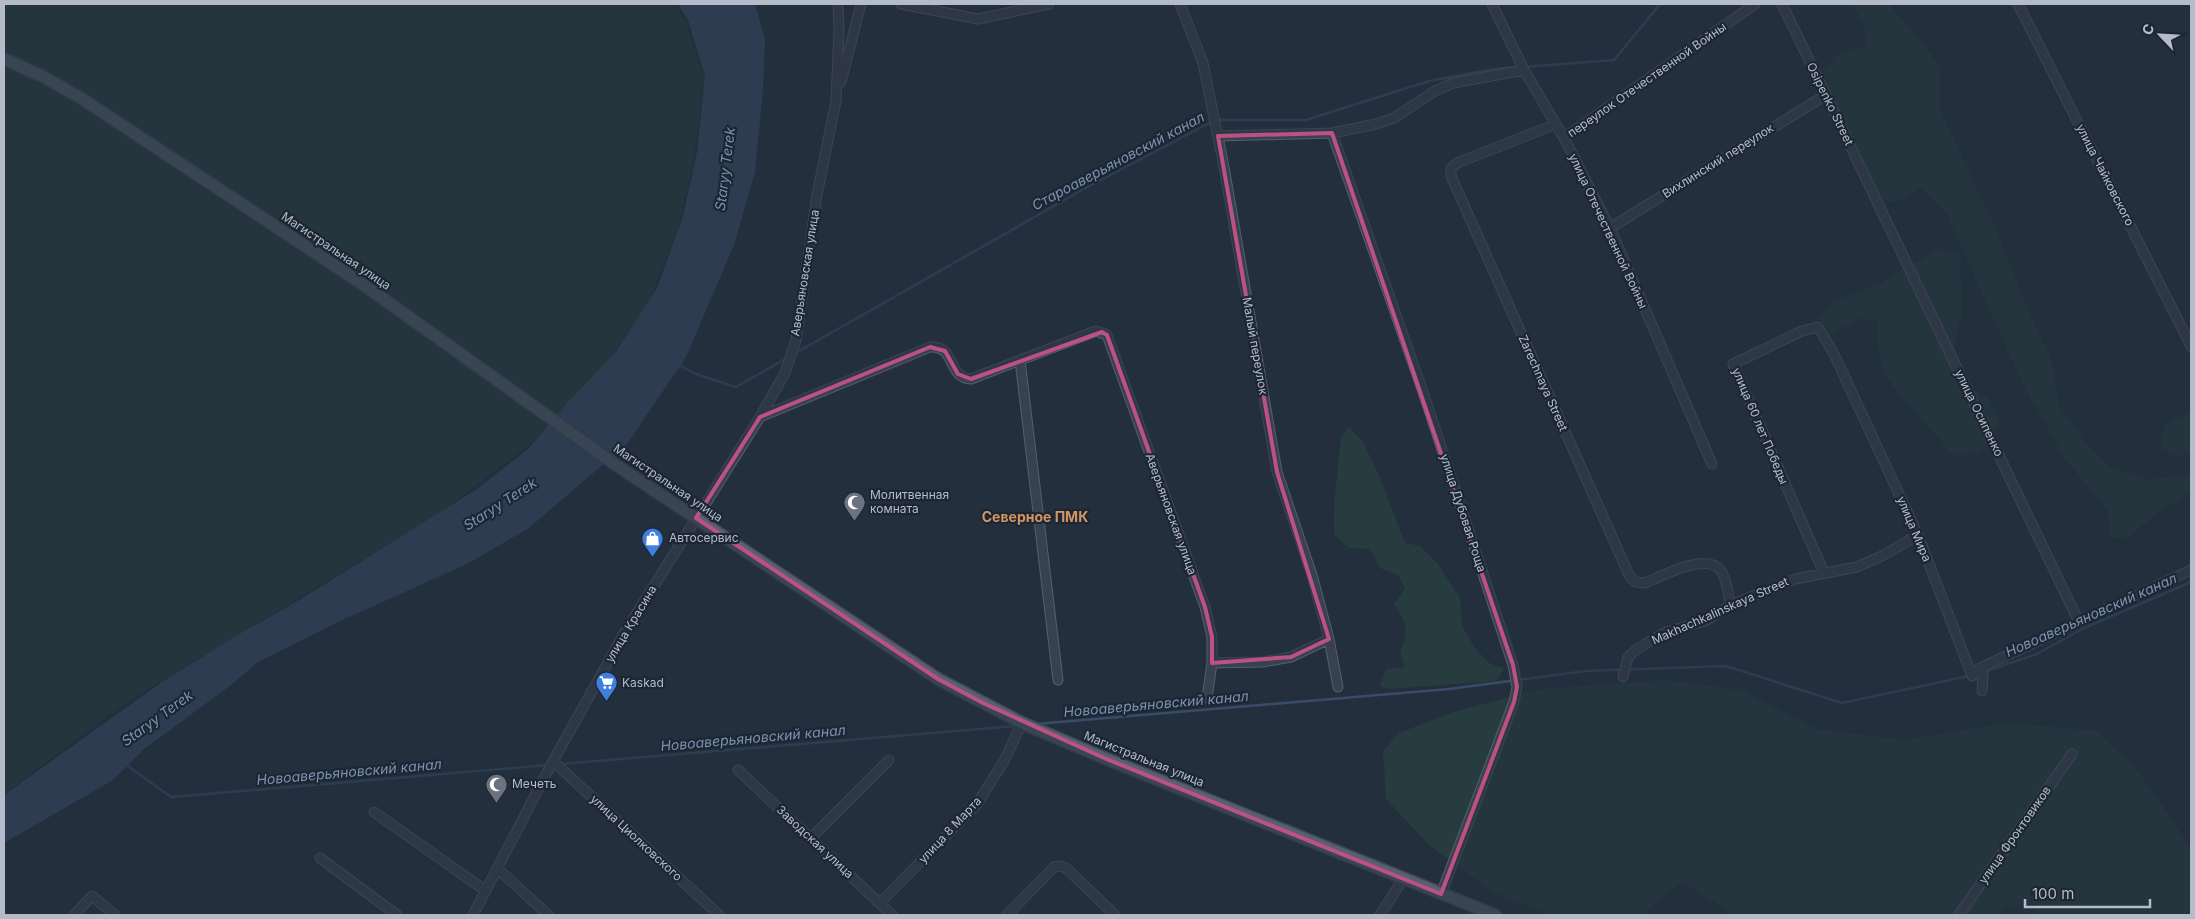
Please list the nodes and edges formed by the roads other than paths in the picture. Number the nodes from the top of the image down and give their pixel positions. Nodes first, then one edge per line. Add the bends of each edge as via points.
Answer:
1 (838, 4) edge
2 (861, 4) edge
3 (901, 4) edge
4 (1049, 4) edge
5 (1180, 4) edge
6 (1492, 4) edge
7 (1755, 4) edge
8 (1782, 4) edge
9 (2018, 4) edge
10 (4, 58) edge
11 (1524, 70) junction
12 (1826, 95) junction
13 (836, 101) junction
14 (1556, 124) junction
15 (1332, 133) junction
16 (1218, 136) junction
17 (1564, 138) junction
18 (1610, 228) junction
19 (2191, 346) edge
20 (1834, 354) joint
21 (1020, 360) junction
22 (760, 417) junction
23 (1712, 464) dead end
24 (696, 518) junction
25 (1918, 535) junction
26 (2191, 570) edge
27 (1824, 573) junction
28 (1731, 605) junction
29 (2079, 622) junction
30 (1329, 639) junction
31 (1212, 662) junction
32 (1980, 668) junction
33 (1623, 677) dead end
34 (1058, 680) dead end
35 (1338, 687) dead end
36 (1982, 691) dead end
37 (1207, 698) dead end
38 (1022, 723) junction
39 (2072, 754) dead end
40 (889, 760) dead end
41 (554, 761) junction
42 (738, 770) dead end
43 (374, 812) dead end
44 (811, 838) junction
45 (320, 858) dead end
46 (497, 868) junction
47 (1403, 879) junction
48 (486, 891) junction
49 (1441, 894) junction
50 (880, 903) junction
51 (74, 915) edge
52 (115, 915) edge
53 (397, 915) edge
54 (473, 915) edge
55 (548, 915) edge
56 (719, 915) edge
57 (892, 915) edge
58 (1008, 915) edge
59 (1116, 915) edge
60 (1380, 915) edge
61 (1495, 915) edge
62 (1959, 915) edge

1 - 13 street, Аверьяновская улица
2 - 13 street
3 - 4 street via 978,19
5 - 16 street, Малый переулок via 1203,63
6 - 11 street, улица Отечественной Войны
7 - 17 street, переулок Отечественной Войны
8 - 12 street, Osipenko Street
9 - 19 street, улица Чайковского
10 - 24 main road, Магистральная улица via 81,98 361,283 616,465
11 - 14 street, улица Отечественной Войны
11 - 15 street via 1453,83 1394,118
12 - 18 street, Вихлинский переулок
12 - 29 street, Osipenko Street
13 - 22 street, Аверьяновская улица via 817,195 796,340 785,373
14 - 17 street, улица Отечественной Войны
14 - 28 street, Zarechnaya Street via 1457,163 1451,169 1451,176 1630,577 1645,583 1707,562 1722,572
15 - 16 street
15 - 49 street, улица Дубовая Роща via 1514,665 1517,687 1514,702
16 - 30 street, Малый переулок via 1277,472 1312,575
17 - 18 street, улица Отечественной Войны
18 - 23 street, улица Отечественной Войны
20 - 25 street, улица Мира
20 - 27 street, улица 60 лет Победы via 1818,327 1802,331 1732,364
21 - 22 street via 971,379 964,378 958,374 945,351 938,346 930,347
21 - 31 street, Аверьяновская улица via 1096,331 1106,335 1205,607 1212,637
21 - 34 street
22 - 24 street, Аверьяновская улица
24 - 38 main road, Магистральная улица via 938,679
24 - 41 street, улица Красина via 625,632
25 - 27 street, Makhachkalinskaya Street via 1856,567
25 - 32 street, улица Мира via 1972,676
26 - 29 street
27 - 28 street, Makhachkalinskaya Street via 1795,579
28 - 33 street, Makhachkalinskaya Street via 1705,621 1666,632 1637,649 1628,657
29 - 32 street
30 - 31 street via 1291,657 1263,662
30 - 35 street, Малый переулок
31 - 37 street, Аверьяновская улица
32 - 36 street
38 - 47 main road, Магистральная улица
38 - 50 street, улица 8 Марта via 1004,761 977,804
39 - 62 street, улица Фронтовиков
40 - 44 street
41 - 46 street, улица Красина
41 - 56 street, улица Циолковского
42 - 44 street, Заводская улица
43 - 48 street
44 - 50 street, Заводская улица
45 - 53 street
46 - 48 street, улица Красина
46 - 55 street
47 - 49 main road, Магистральная улица
47 - 60 street
48 - 54 street, улица Красина
49 - 61 main road, Магистральная улица
50 - 57 street, Заводская улица
51 - 52 street via 92,896
58 - 59 street via 1054,867 1060,866

